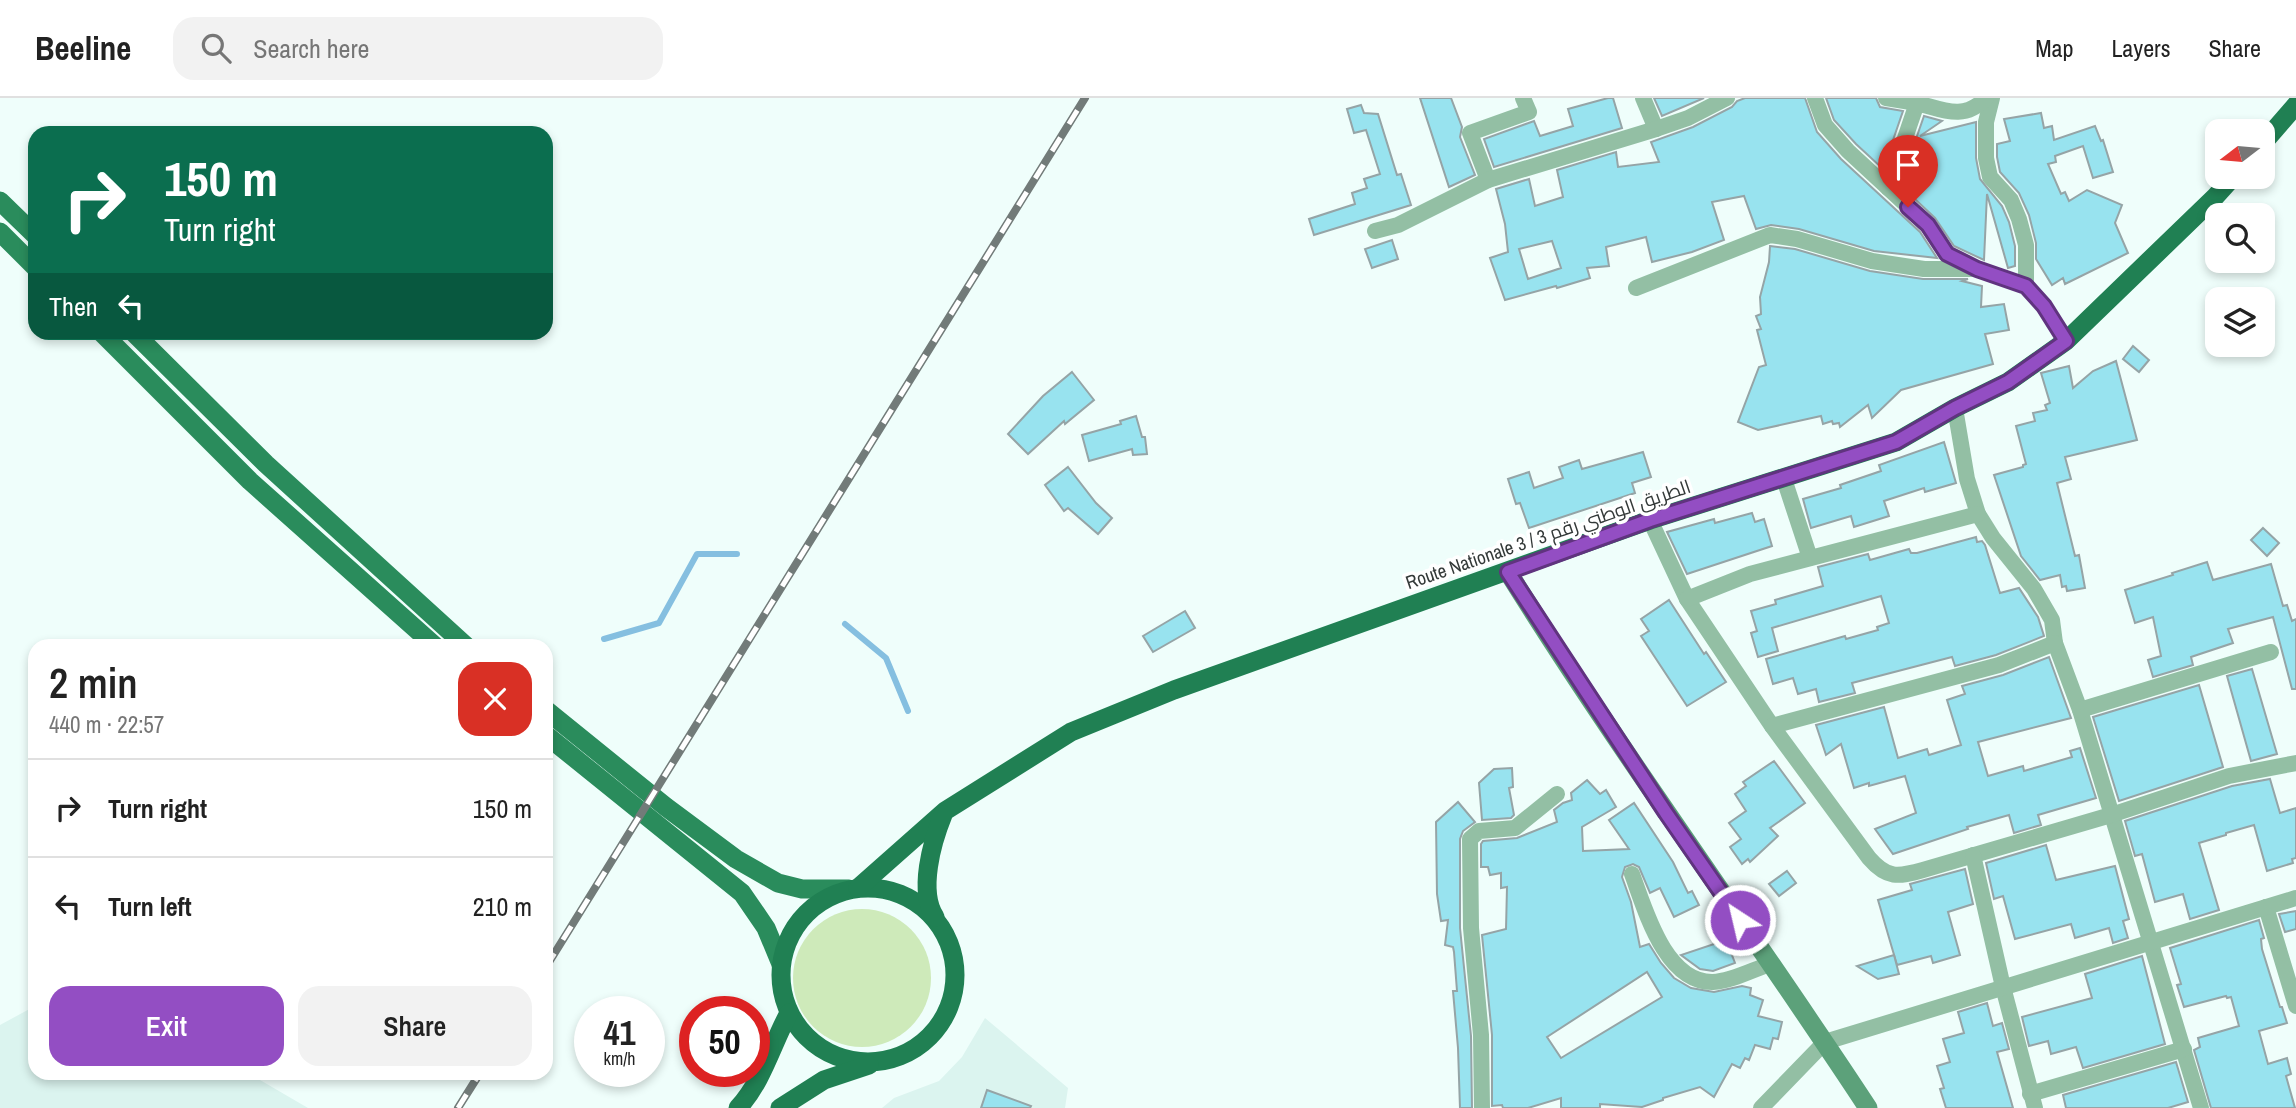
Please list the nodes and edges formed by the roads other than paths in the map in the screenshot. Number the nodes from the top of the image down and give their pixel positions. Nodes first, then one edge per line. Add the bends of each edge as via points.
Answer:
1 (1523, 98) edge
2 (1643, 98) edge
3 (1727, 98) edge
4 (1886, 98) edge
5 (1986, 98) edge
6 (1992, 98) edge
7 (1819, 99) edge
8 (1917, 103) junction
9 (2296, 106) edge
10 (1656, 129) junction
11 (2275, 130) edge
12 (1488, 180) junction
13 (1888, 188) junction
14 (2222, 189) edge
15 (0, 201) edge
16 (28, 228) edge
17 (1375, 231) dead end
18 (0, 232) edge
19 (28, 260) edge
20 (1977, 269) junction
21 (2026, 286) junction
22 (1636, 288) dead end
23 (109, 340) edge
24 (141, 340) edge
25 (2066, 341) junction
26 (1955, 408) junction
27 (1784, 479) junction
28 (1978, 514) junction
29 (1650, 520) junction
30 (1810, 558) junction
31 (1508, 572) junction
32 (1687, 599) junction
33 (427, 639) edge
34 (458, 639) edge
35 (2055, 643) junction
36 (2272, 652) dead end
37 (2080, 710) junction
38 (553, 716) edge
39 (1772, 726) junction
40 (553, 741) edge
41 (2296, 763) edge
42 (1557, 794) dead end
43 (945, 811) junction
44 (2111, 815) junction
45 (1973, 855) junction
46 (1632, 874) dead end
47 (854, 888) junction
48 (2296, 898) edge
49 (2266, 907) junction
50 (940, 924) junction
51 (2152, 942) junction
52 (781, 964) junction
53 (1770, 964) junction
54 (2003, 987) junction
55 (2296, 1006) edge
56 (789, 1013) junction
57 (1825, 1042) junction
58 (2184, 1049) junction
59 (874, 1063) junction
60 (2032, 1101) edge
61 (738, 1108) edge
62 (780, 1108) edge
63 (1482, 1108) edge
64 (1760, 1108) edge
65 (1868, 1108) edge
66 (2202, 1108) edge

1 - 12 street via 1529,112 1470,133
2 - 10 street
3 - 10 street
4 - 8 street
5 - 8 street via 1960,114
6 - 21 street via 1986,122 1986,158 1990,177 2011,200 2019,219 2026,245
7 - 13 street via 1825,125
8 - 13 street
9 - 11 highway
10 - 12 street
12 - 17 street via 1398,225
13 - 20 street via 1928,225 1947,254
14 - 25 highway, Route Nationale 3 / الطريق الوطني رقم 3
15 - 16 main road
18 - 19 main road
20 - 21 street
20 - 22 street via 1923,269 1872,261 1770,235
21 - 25 street
23 - 33 main road via 250,481
24 - 34 main road via 266,464
25 - 26 highway, Route Nationale 3 / الطريق الوطني رقم 3 via 2008,382
26 - 27 highway, Route Nationale 3 / الطريق الوطني رقم 3 via 1896,442
26 - 28 street
27 - 29 highway, Route Nationale 3 / الطريق الوطني رقم 3
27 - 30 street
28 - 30 street
28 - 35 street via 2040,599 2052,620
29 - 31 highway, Route Nationale 3 / الطريق الوطني رقم 3
29 - 32 street
30 - 32 street via 1750,574
31 - 43 highway, Route Nationale 3 / الطريق الوطني رقم 3 via 1174,690 1071,732
31 - 53 main road
32 - 39 street
35 - 37 street
35 - 39 street via 1999,665
36 - 37 street
37 - 44 street
38 - 47 main road via 736,859 778,883 802,889
39 - 45 street via 1878,868 1888,874 1909,874
40 - 52 main road via 742,893 766,928
41 - 44 street via 2229,776
42 - 63 street via 1515,828 1479,831 1471,839 1471,928
43 - 47 highway
43 - 50 highway via 929,868 929,908
44 - 45 street
44 - 51 street
45 - 54 street
46 - 53 street via 1668,956 1690,976 1715,982
47 - 50 highway via 895,891 927,910
47 - 52 highway via 817,904 804,916 793,930
48 - 49 street
49 - 51 street
49 - 55 street
50 - 59 highway via 953,952 956,983 948,1013 930,1038 904,1056
51 - 54 street
51 - 58 street
52 - 56 highway
53 - 57 main road
54 - 57 street
54 - 60 street
56 - 59 highway via 808,1038 833,1056
56 - 61 highway via 764,1069
57 - 64 street
57 - 65 main road
58 - 60 street
58 - 66 street
59 - 62 highway via 824,1080

